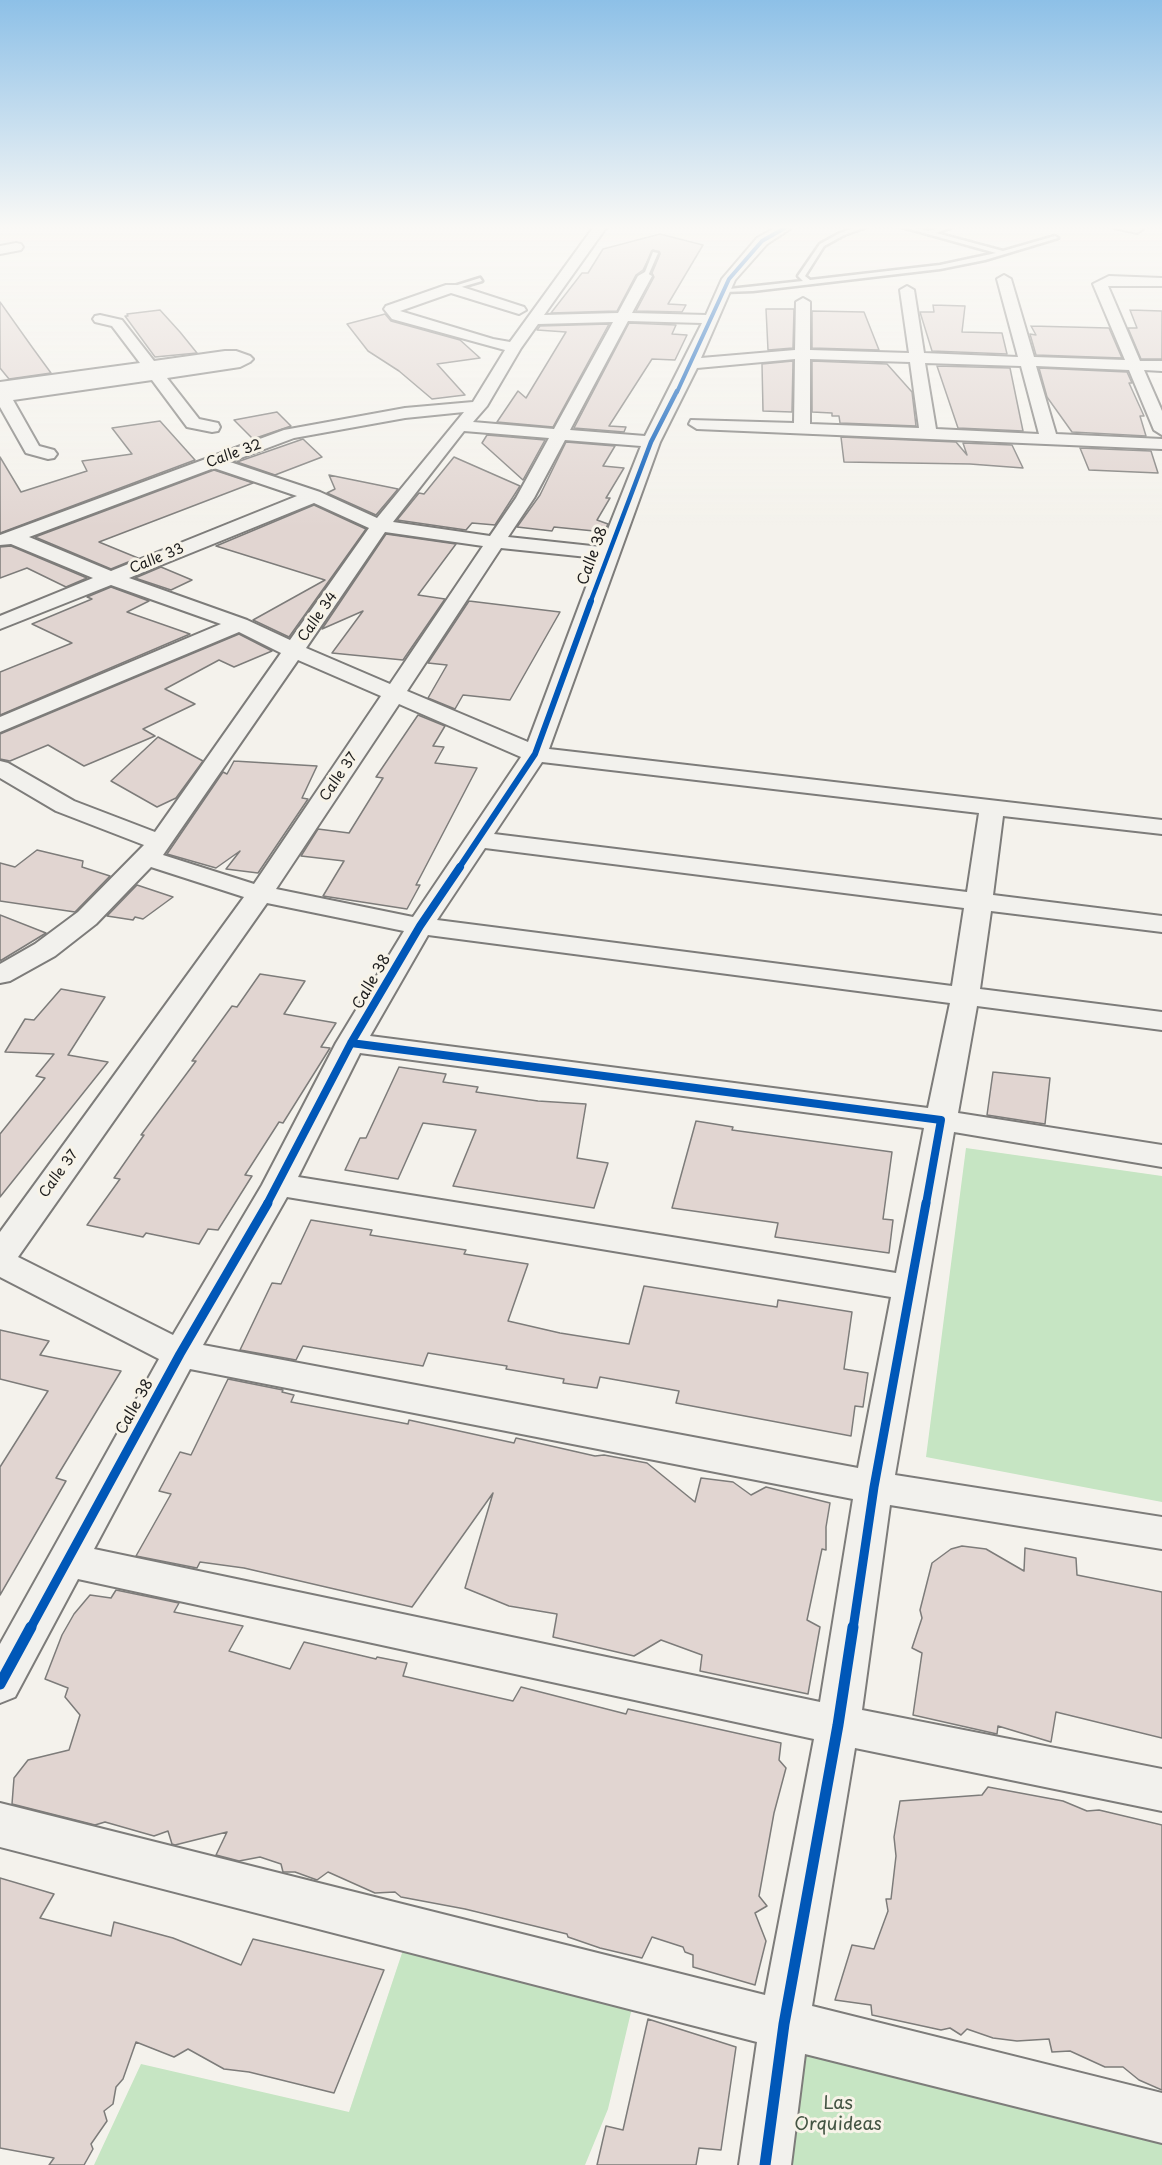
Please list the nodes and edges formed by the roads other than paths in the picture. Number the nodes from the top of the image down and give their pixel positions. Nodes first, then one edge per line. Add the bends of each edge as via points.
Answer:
1 (119, 326) edge
2 (431, 326) edge
3 (522, 326) edge
4 (618, 326) edge
5 (688, 326) edge
6 (711, 326) edge
7 (803, 326) edge
8 (911, 326) edge
9 (1017, 326) edge
10 (1118, 326) edge
11 (710, 329) junction
12 (737, 342) dead end
13 (514, 347) junction
14 (803, 352) junction
15 (915, 355) junction
16 (1026, 359) junction
17 (1162, 360) edge
18 (1133, 362) junction
19 (690, 364) junction
20 (1162, 366) edge
21 (155, 371) junction
22 (1, 393) edge
23 (479, 406) junction
24 (698, 424) dead end
25 (460, 426) junction
26 (212, 427) dead end
27 (802, 428) junction
28 (1162, 430) edge
29 (928, 432) junction
30 (560, 434) junction
31 (1049, 439) junction
32 (651, 442) junction
33 (1162, 444) edge
34 (48, 454) dead end
35 (213, 462) junction
36 (314, 496) junction
37 (381, 526) junction
38 (6, 539) edge
39 (496, 542) junction
40 (608, 553) junction
41 (110, 578) junction
42 (0, 623) edge
43 (240, 624) junction
44 (295, 651) junction
45 (394, 693) junction
46 (0, 725) edge
47 (535, 754) junction
48 (0, 768) edge
49 (992, 808) junction
50 (1162, 828) edge
51 (479, 840) junction
52 (154, 851) junction
53 (260, 894) junction
54 (978, 901) junction
55 (1162, 924) edge
56 (420, 926) junction
57 (0, 975) edge
58 (965, 996) junction
59 (1162, 1021) edge
60 (351, 1043) junction
61 (941, 1120) junction
62 (1162, 1156) edge
63 (278, 1185) junction
64 (0, 1259) edge
65 (911, 1288) junction
66 (180, 1354) junction
67 (874, 1487) junction
68 (1162, 1533) edge
69 (66, 1560) junction
70 (0, 1684) edge
71 (838, 1725) junction
72 (1162, 1790) edge
73 (0, 1825) edge
74 (784, 2024) junction
75 (1162, 2118) edge
76 (765, 2165) edge

1 - 21 street
2 - 13 street
3 - 13 street, Calle 34
4 - 30 street, Calle 37
5 - 11 street
6 - 11 street, Calle 38
7 - 14 street
8 - 15 street
9 - 16 street
10 - 18 street
11 - 19 street, Calle 38
12 - 14 street
13 - 23 street, Calle 34
14 - 15 street
14 - 19 street
14 - 27 street
15 - 16 street
15 - 29 street
16 - 18 street
16 - 31 street
17 - 18 street
18 - 20 street
18 - 28 street
19 - 32 street, Calle 38
21 - 22 street
21 - 26 street via 194,423
22 - 34 street via 32,449
23 - 25 street, Calle 34
23 - 35 street, Calle 32 via 405,413 290,434
24 - 27 street
25 - 30 street
25 - 37 street, Calle 34
27 - 29 street
29 - 31 street
30 - 32 street
30 - 39 street, Calle 37
31 - 33 street
32 - 40 street, Calle 38
35 - 36 street
35 - 38 street, Calle 32
36 - 37 street
36 - 41 street, Calle 33
37 - 39 street
37 - 44 street, Calle 34
38 - 41 street
39 - 40 street
39 - 45 street, Calle 37
40 - 47 street, Calle 38
41 - 42 street, Calle 33
41 - 43 street
43 - 44 street
43 - 46 street
44 - 45 street
44 - 52 street, Calle 34
45 - 47 street
45 - 53 street, Calle 37
47 - 49 street
47 - 51 street, Calle 38
48 - 52 street
49 - 50 street
49 - 54 street
51 - 54 street
51 - 56 street, Calle 38
52 - 53 street
52 - 57 street, Calle 34 via 87,918 45,951
53 - 56 street
53 - 64 street, Calle 37
54 - 55 street
54 - 58 street
56 - 58 street
56 - 60 street, Calle 38
58 - 59 street
58 - 61 street
60 - 61 street
60 - 63 street, Calle 38
61 - 62 street
61 - 65 street
63 - 65 street
63 - 66 street, Calle 38
64 - 66 street
65 - 67 street
66 - 67 street
66 - 69 street, Calle 38
67 - 68 street
67 - 71 street
69 - 70 street, Calle 38
69 - 71 street
71 - 72 street
71 - 74 street
73 - 74 street
74 - 75 street
74 - 76 street

